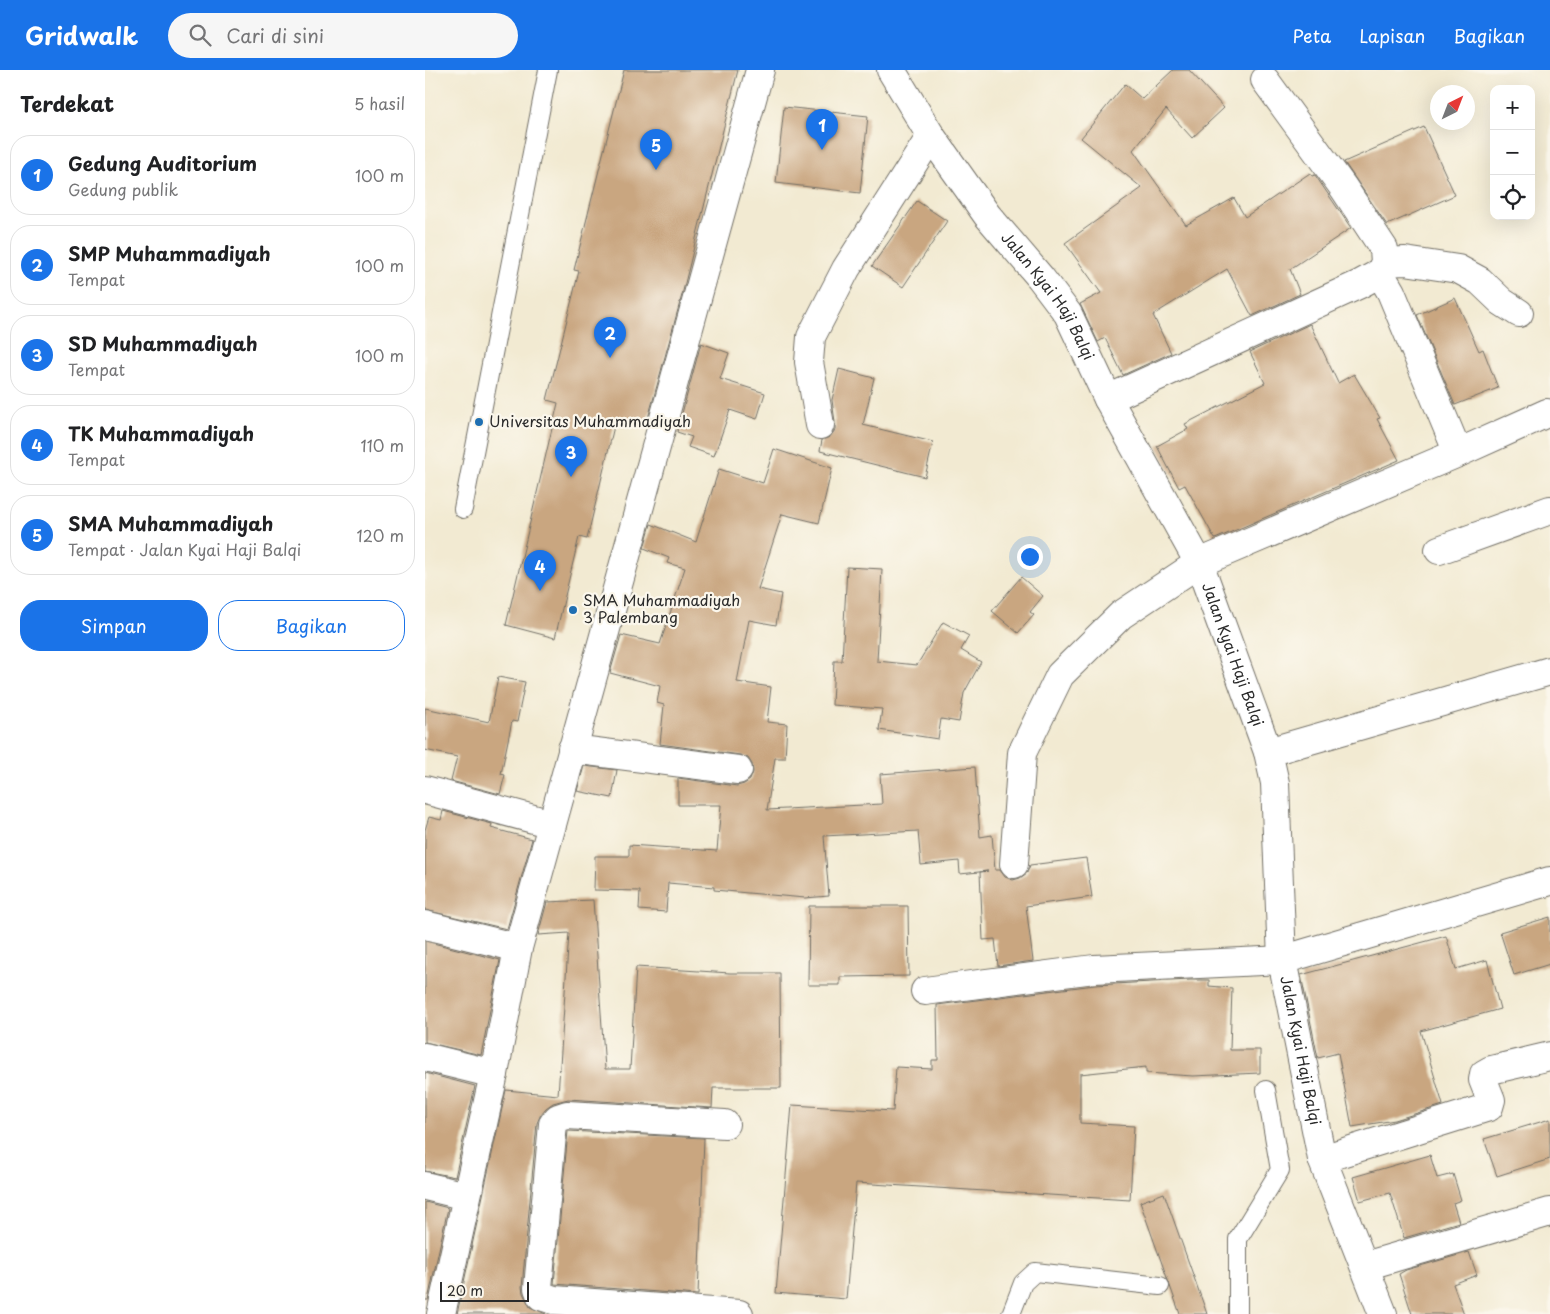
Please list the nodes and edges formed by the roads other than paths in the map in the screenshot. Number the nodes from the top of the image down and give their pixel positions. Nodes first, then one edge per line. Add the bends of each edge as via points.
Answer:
1 (548, 70) edge
2 (760, 70) edge
3 (891, 70) edge
4 (1265, 80) dead end
5 (931, 136) junction
6 (1382, 268) junction
7 (1519, 313) dead end
8 (1108, 399) junction
9 (1547, 413) dead end
10 (820, 425) dead end
11 (1458, 453) junction
12 (463, 509) dead end
13 (1550, 510) edge
14 (1439, 550) dead end
15 (1199, 563) junction
16 (1550, 671) edge
17 (572, 749) junction
18 (1268, 752) junction
19 (738, 770) dead end
20 (425, 790) edge
21 (552, 824) junction
22 (1014, 864) dead end
23 (1550, 881) edge
24 (425, 925) edge
25 (518, 948) junction
26 (1282, 960) junction
27 (925, 991) dead end
28 (1550, 1056) edge
29 (425, 1057) edge
30 (494, 1074) junction
31 (1266, 1090) dead end
32 (725, 1124) dead end
33 (1322, 1159) junction
34 (425, 1186) edge
35 (466, 1196) junction
36 (1550, 1212) edge
37 (1365, 1266) junction
38 (1160, 1286) dead end
39 (441, 1314) edge
40 (739, 1314) edge
41 (1011, 1314) edge
42 (1237, 1314) edge
43 (1383, 1314) edge

1 - 12 lane
2 - 17 street
3 - 5 street, Jalan Kyai Haji Balqi
4 - 6 street via 1343,187 1383,249
5 - 8 street, Jalan Kyai Haji Balqi via 987,215 1068,314
5 - 10 street via 846,269 811,337 809,362
6 - 7 street via 1412,261 1457,268 1480,281
6 - 8 street via 1360,284
6 - 11 street
8 - 15 street, Jalan Kyai Haji Balqi
9 - 11 street
11 - 15 street
13 - 14 street
15 - 18 street, Jalan Kyai Haji Balqi
15 - 22 street via 1121,615 1060,675 1022,753
16 - 18 street
17 - 19 street
17 - 21 street
18 - 26 street, Jalan Kyai Haji Balqi via 1275,783
20 - 21 street
21 - 25 street
23 - 26 street
24 - 25 street
25 - 30 street
26 - 27 street via 1094,968
26 - 33 street, Jalan Kyai Haji Balqi
28 - 33 street via 1485,1074 1483,1080 1491,1100 1489,1107
29 - 30 street
30 - 35 street
31 - 42 lane via 1280,1170 1238,1239
32 - 40 street via 558,1118 553,1124 538,1288 541,1296 554,1300
33 - 37 street, Jalan Kyai Haji Balqi
34 - 35 street
35 - 39 street
36 - 37 street
37 - 43 street, Jalan Kyai Haji Balqi
38 - 41 lane via 1035,1272 1023,1283

